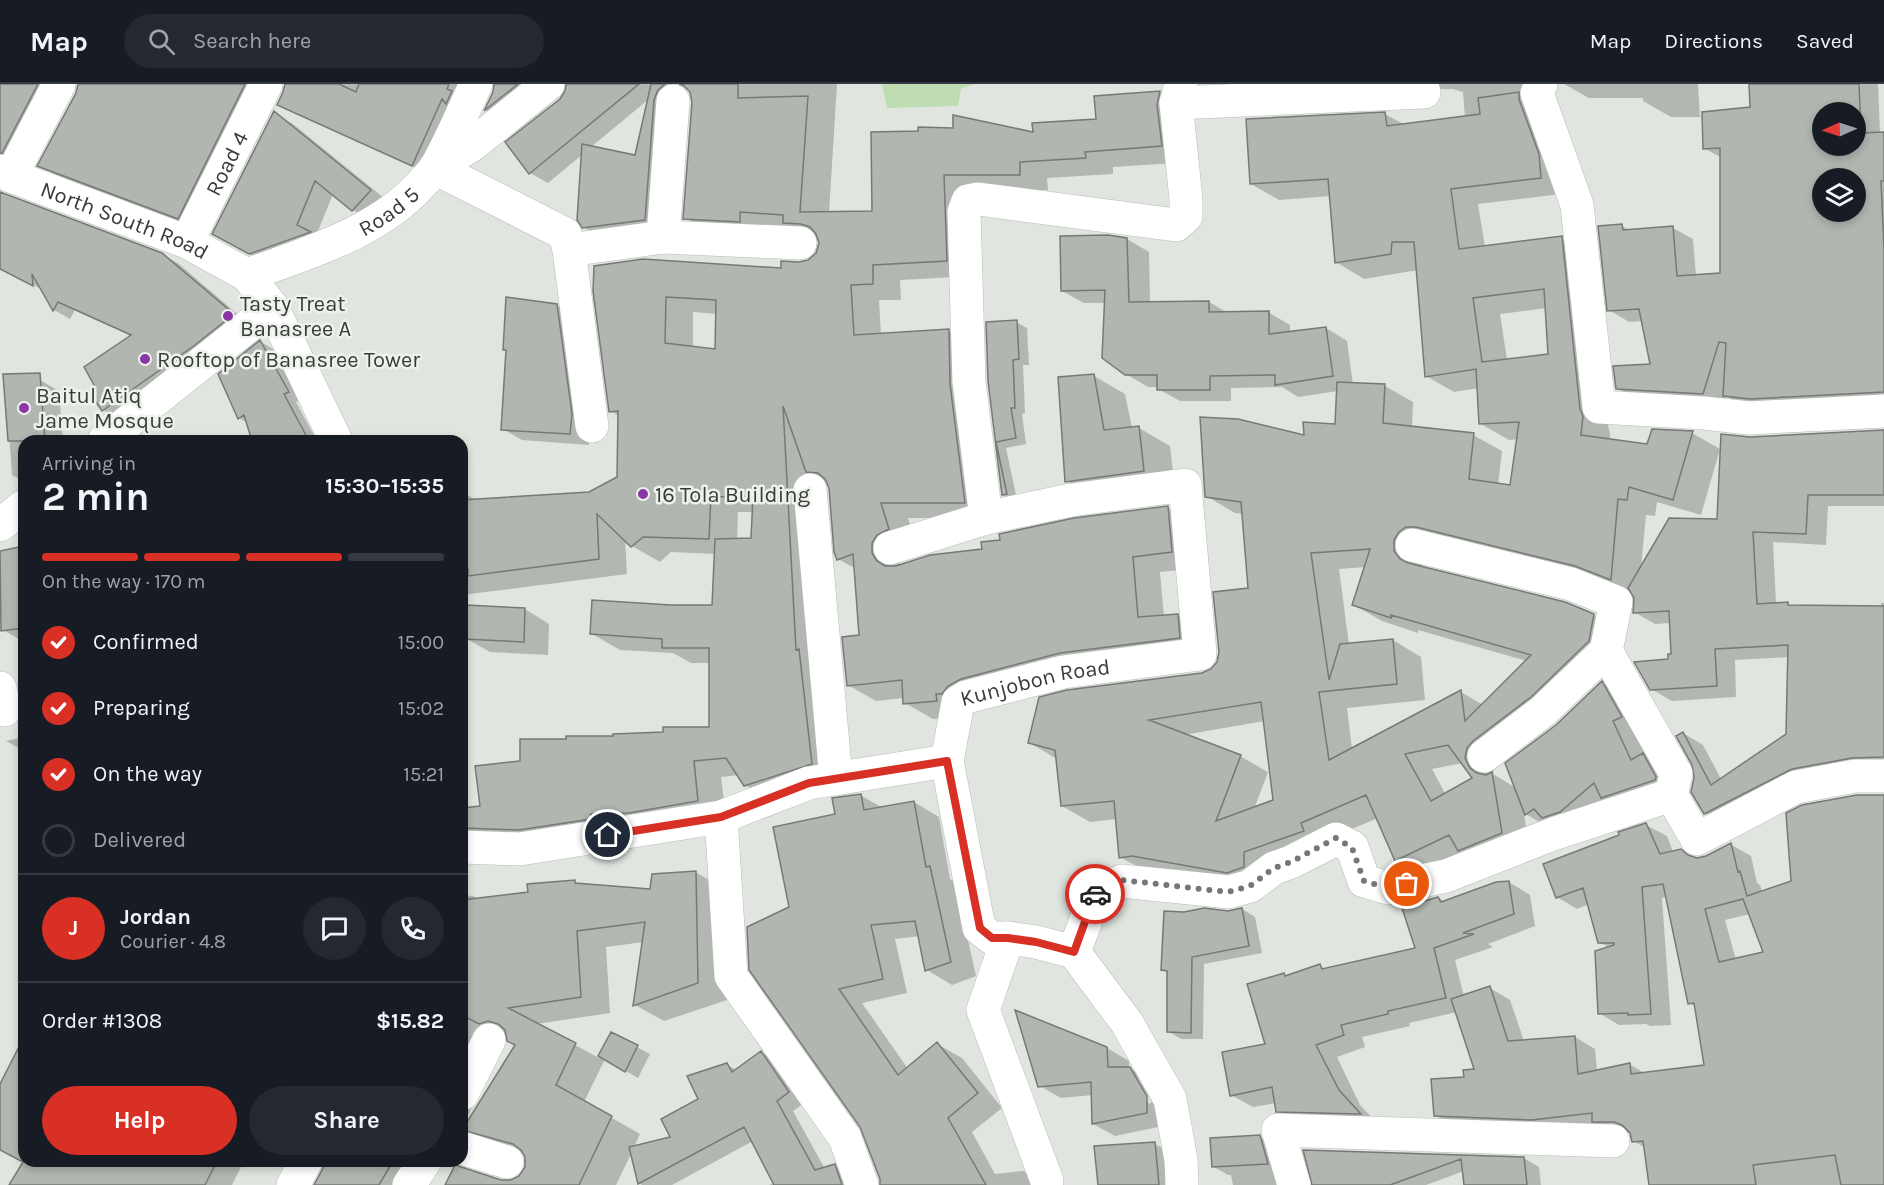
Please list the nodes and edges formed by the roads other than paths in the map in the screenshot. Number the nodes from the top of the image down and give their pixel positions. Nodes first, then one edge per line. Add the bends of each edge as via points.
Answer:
1 (59, 84) edge
2 (266, 84) edge
3 (476, 84) edge
4 (548, 84) edge
5 (1541, 84) edge
6 (1424, 92) dead end
7 (1179, 94) edge
8 (673, 101) dead end
9 (435, 168) junction
10 (5, 173) edge
11 (663, 237) junction
12 (187, 242) junction
13 (800, 243) dead end
14 (568, 250) junction
15 (247, 275) junction
16 (272, 307) junction
17 (1884, 411) edge
18 (592, 426) dead end
19 (112, 435) edge
20 (333, 435) edge
21 (810, 490) dead end
22 (18, 511) edge
23 (986, 518) junction
24 (0, 525) edge
25 (1412, 545) dead end
26 (890, 548) dead end
27 (1606, 651) junction
28 (1484, 756) dead end
29 (947, 761) junction
30 (1884, 776) edge
31 (836, 779) junction
32 (1671, 795) junction
33 (721, 817) junction
34 (468, 847) edge
35 (1008, 938) junction
36 (1074, 952) junction
37 (489, 1040) dead end
38 (468, 1082) edge
39 (1613, 1141) dead end
40 (468, 1150) edge
41 (507, 1162) dead end
42 (303, 1167) edge
43 (421, 1167) edge
44 (1047, 1181) dead end
45 (293, 1185) edge
46 (409, 1185) edge
47 (862, 1185) edge
48 (1182, 1185) edge
49 (1294, 1185) edge

1 - 10 street
2 - 12 street, Road 4
3 - 9 street, Road 5
4 - 9 street via 472,145
5 - 17 street via 1537,93 1577,205 1599,407 1749,418
6 - 7 street
7 - 23 street via 1186,216 1176,225 978,199 968,201 964,212 969,382
8 - 11 street
9 - 14 street via 565,234
9 - 15 street, Road 5 via 414,193 364,229
10 - 12 street, North South Road
11 - 13 street
11 - 14 street
12 - 15 street, North South Road
14 - 18 street
15 - 16 street
16 - 19 street
16 - 20 street
21 - 31 street
22 - 24 street
23 - 26 street
23 - 29 street, Kunjobon Road via 1071,500 1185,485 1200,654 1063,672 966,697 957,702
25 - 27 street via 1571,584 1616,602
27 - 28 street via 1543,711
27 - 32 street via 1676,774
29 - 31 street
29 - 35 street via 980,928 992,938
30 - 32 street via 1856,776 1796,787 1697,839
31 - 33 street via 809,783
32 - 36 street via 1553,834 1446,876 1388,888 1364,881 1352,848 1336,838 1274,868 1250,886 1228,892 1122,880 1097,891
33 - 34 street via 520,849
33 - 47 street via 730,976 845,1138
35 - 36 street
35 - 44 street via 983,1010
36 - 48 street via 1127,1023 1170,1099
37 - 38 street
39 - 49 street via 1278,1130
40 - 41 street
42 - 45 street
43 - 46 street

